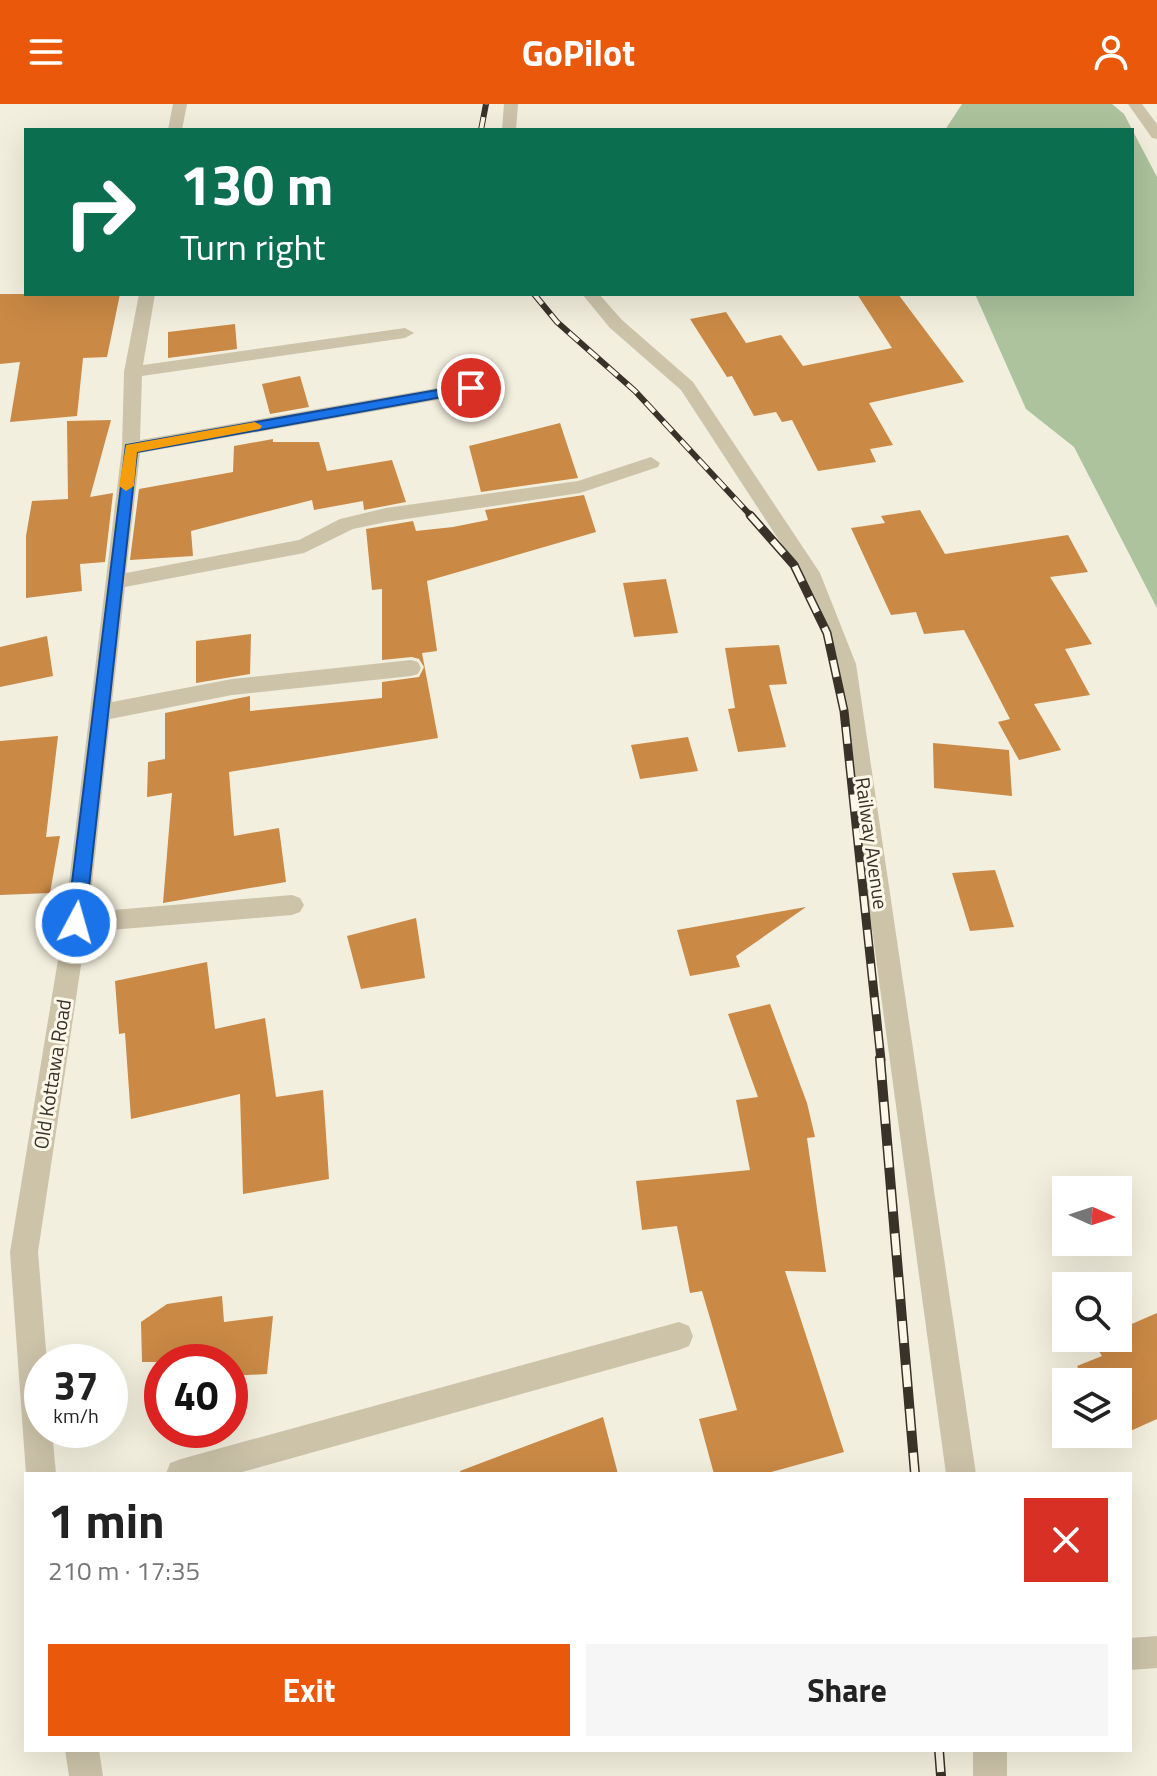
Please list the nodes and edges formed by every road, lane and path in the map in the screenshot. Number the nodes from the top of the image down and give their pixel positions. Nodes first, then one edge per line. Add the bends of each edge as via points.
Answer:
1 (180, 104) edge
2 (511, 104) edge
3 (1135, 104) edge
4 (175, 128) edge
5 (509, 128) edge
6 (1157, 135) edge
7 (147, 296) edge
8 (592, 296) edge
9 (405, 333) dead end
10 (133, 372) junction
11 (471, 388) dead end
12 (131, 448) junction
13 (651, 463) dead end
14 (115, 582) junction
15 (411, 668) dead end
16 (98, 713) junction
17 (292, 905) dead end
18 (76, 923) junction
19 (679, 1336) dead end
20 (41, 1472) edge
21 (188, 1472) edge
22 (961, 1472) edge
23 (1157, 1652) edge
24 (1132, 1654) edge
25 (82, 1752) edge
26 (990, 1752) edge
27 (86, 1776) edge
28 (990, 1776) edge

1 - 4 street
2 - 5 street
3 - 6 street
7 - 10 street, Old Kottawa Road
8 - 22 street, Railway Avenue via 687,386 810,573 846,664
9 - 10 street
10 - 12 street, Old Kottawa Road
11 - 12 street
12 - 14 street, Old Kottawa Road
13 - 14 street via 580,487 386,515 347,524 304,546
14 - 16 street, Old Kottawa Road
15 - 16 street via 232,687
16 - 18 street, Old Kottawa Road
17 - 18 street
18 - 20 street, Old Kottawa Road via 24,1252
19 - 21 street
23 - 24 street
25 - 27 street
26 - 28 street

